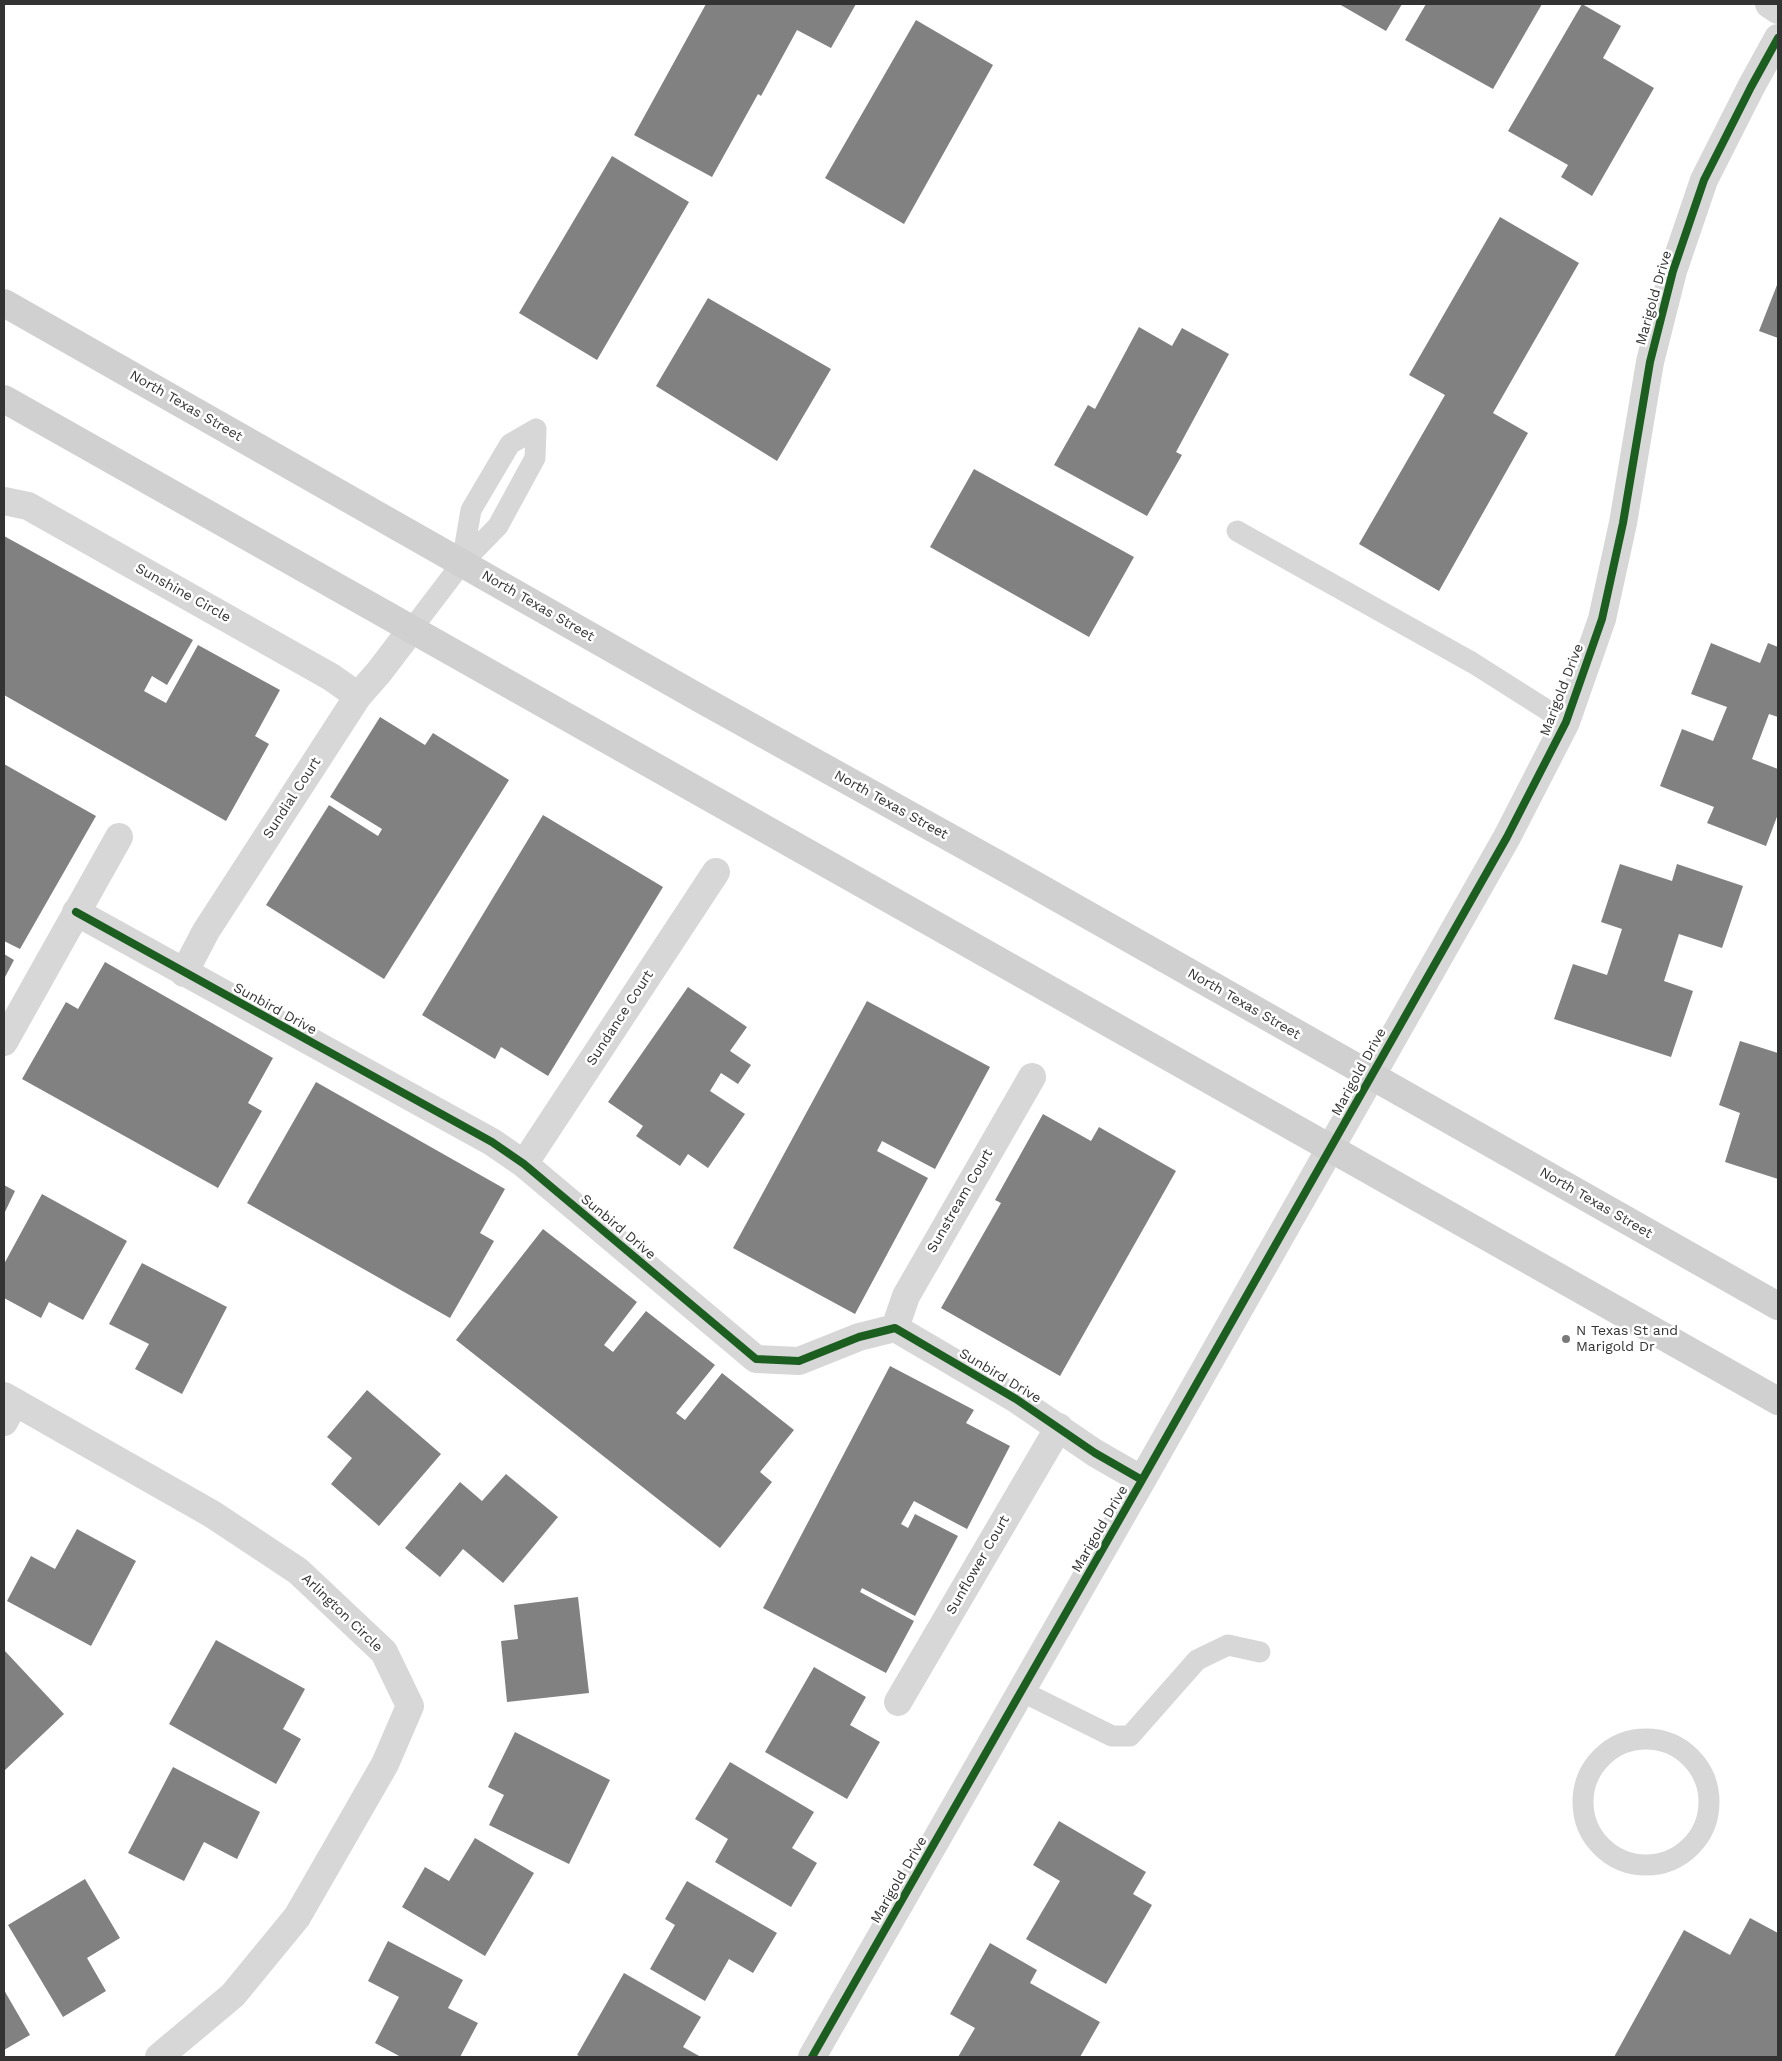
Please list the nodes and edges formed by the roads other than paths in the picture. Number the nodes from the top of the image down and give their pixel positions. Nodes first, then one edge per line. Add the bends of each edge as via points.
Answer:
1 (1769, 4) edge
2 (1778, 10) edge
3 (1778, 38) edge
4 (4, 303) edge
5 (4, 399) edge
6 (4, 501) edge
7 (1236, 530) dead end
8 (462, 564) junction
9 (411, 630) junction
10 (358, 696) junction
11 (1566, 722) junction
12 (119, 837) dead end
13 (716, 872) dead end
14 (76, 912) junction
15 (184, 973) junction
16 (4, 1042) edge
17 (1372, 1076) junction
18 (1032, 1077) dead end
19 (1330, 1149) junction
20 (524, 1164) junction
21 (1778, 1306) edge
22 (895, 1328) junction
23 (1778, 1401) edge
24 (8, 1407) edge
25 (1059, 1427) junction
26 (1142, 1480) junction
27 (1260, 1652) dead end
28 (1021, 1691) junction
29 (898, 1702) dead end
30 (1583, 1805) joint
31 (159, 2057) edge
32 (812, 2057) edge

1 - 2 street
3 - 11 street, Marigold Drive via 1704,180 1674,271 1650,362 1623,523 1602,619
4 - 8 main road, North Texas Street
5 - 9 main road
6 - 10 street, Sunshine Circle via 28,506 331,677
7 - 11 lane via 1473,663
8 - 8 lane via 498,526 535,458 536,429 510,444 471,510
8 - 9 lane
8 - 17 main road, North Texas Street
9 - 10 street, Sundial Court
9 - 19 main road
10 - 15 street, Sundial Court via 206,931
11 - 17 street, Marigold Drive via 1507,837
12 - 14 street
13 - 20 street, Sundance Court
14 - 15 street, Sunbird Drive
14 - 16 street
15 - 20 street, Sunbird Drive via 492,1142
17 - 19 street, Marigold Drive
17 - 21 main road, North Texas Street
18 - 22 street, Sunstream Court via 906,1296
19 - 23 main road
19 - 26 street, Marigold Drive
20 - 22 street, Sunbird Drive via 756,1359 799,1361 859,1337
22 - 25 street, Sunbird Drive
24 - 31 street, Arlington Circle via 212,1514 298,1572 384,1652 410,1706 385,1764 297,1918 232,1995
25 - 26 street, Sunbird Drive via 1095,1453
25 - 29 street, Sunflower Court
26 - 28 street, Marigold Drive
27 - 28 lane via 1228,1646 1198,1660 1130,1736 1112,1736
28 - 32 street, Marigold Drive
30 - 30 lane via 1588,1828 1602,1848 1623,1862 1647,1866 1671,1862 1692,1846 1707,1823 1710,1796 1703,1771 1689,1754 1664,1740 1640,1738 1617,1745 1599,1760 1586,1781

